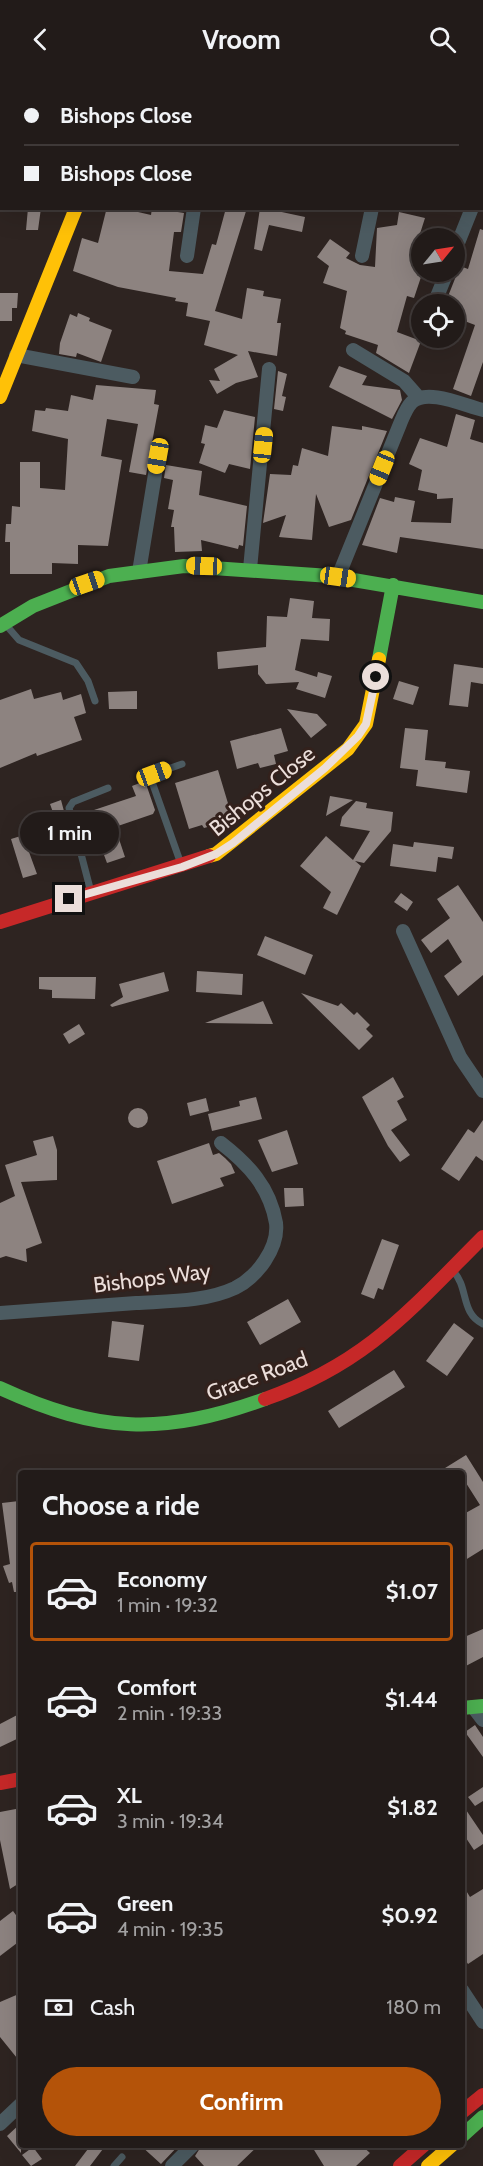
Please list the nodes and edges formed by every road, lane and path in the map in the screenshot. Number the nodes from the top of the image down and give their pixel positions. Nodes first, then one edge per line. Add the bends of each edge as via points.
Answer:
1 (75, 210) edge
2 (194, 210) edge
3 (372, 210) edge
4 (471, 210) edge
5 (464, 228) edge
6 (187, 256) dead end
7 (362, 256) dead end
8 (353, 350) dead end
9 (16, 355) junction
10 (269, 369) dead end
11 (133, 377) dead end
12 (0, 397) edge
13 (420, 398) junction
14 (483, 410) edge
15 (158, 456) dead end
16 (250, 569) junction
17 (139, 572) junction
18 (338, 577) junction
19 (393, 585) junction
20 (483, 602) edge
21 (2, 625) edge
22 (94, 701) dead end
23 (182, 764) dead end
24 (108, 788) dead end
25 (182, 867) junction
26 (91, 892) junction
27 (0, 922) edge
28 (403, 931) dead end
29 (483, 1091) edge
30 (220, 1143) dead end
31 (483, 1237) edge
32 (451, 1269) junction
33 (0, 1313) edge
34 (483, 1324) edge
35 (0, 1388) edge
36 (473, 1707) edge
37 (483, 1720) edge
38 (18, 1780) edge
39 (0, 1783) edge
40 (465, 1995) edge
41 (483, 2022) edge
42 (483, 2095) edge
43 (18, 2107) edge
44 (465, 2110) edge
45 (482, 2122) edge
46 (0, 2124) edge
47 (465, 2134) edge
48 (190, 2148) edge
49 (421, 2148) edge
50 (449, 2148) edge
51 (123, 2157) dead end
52 (114, 2166) edge
53 (172, 2166) edge
54 (400, 2166) edge
55 (428, 2166) edge

1 - 9 street
2 - 6 street
3 - 7 street
4 - 5 street
8 - 13 street via 404,381
9 - 11 street
9 - 12 street
10 - 16 street
13 - 14 street via 433,397
13 - 18 street via 412,402 403,417
15 - 17 street
16 - 17 street via 184,566
16 - 18 street
17 - 21 street via 87,583 33,606
18 - 19 street
19 - 20 street
19 - 25 street, Bishops Close via 366,724 358,736 233,843
21 - 22 lane via 19,640 76,663 88,681
23 - 25 lane via 154,774 151,779
24 - 26 lane via 73,802 69,808
25 - 26 street, Bishops Close
26 - 27 street, Bishops Close
28 - 29 street via 460,1057
30 - 33 street, Bishops Way via 249,1166 263,1187 278,1236 270,1254 246,1281 194,1299
31 - 32 street, Grace Road
32 - 34 lane via 462,1285 466,1307
32 - 35 street, Grace Road via 381,1337 355,1356 283,1391 208,1418 131,1425 94,1422 57,1413
36 - 37 street
38 - 39 street
40 - 41 street
42 - 44 street
43 - 46 street
45 - 47 street
48 - 53 street
49 - 54 street
50 - 55 street
51 - 52 lane

